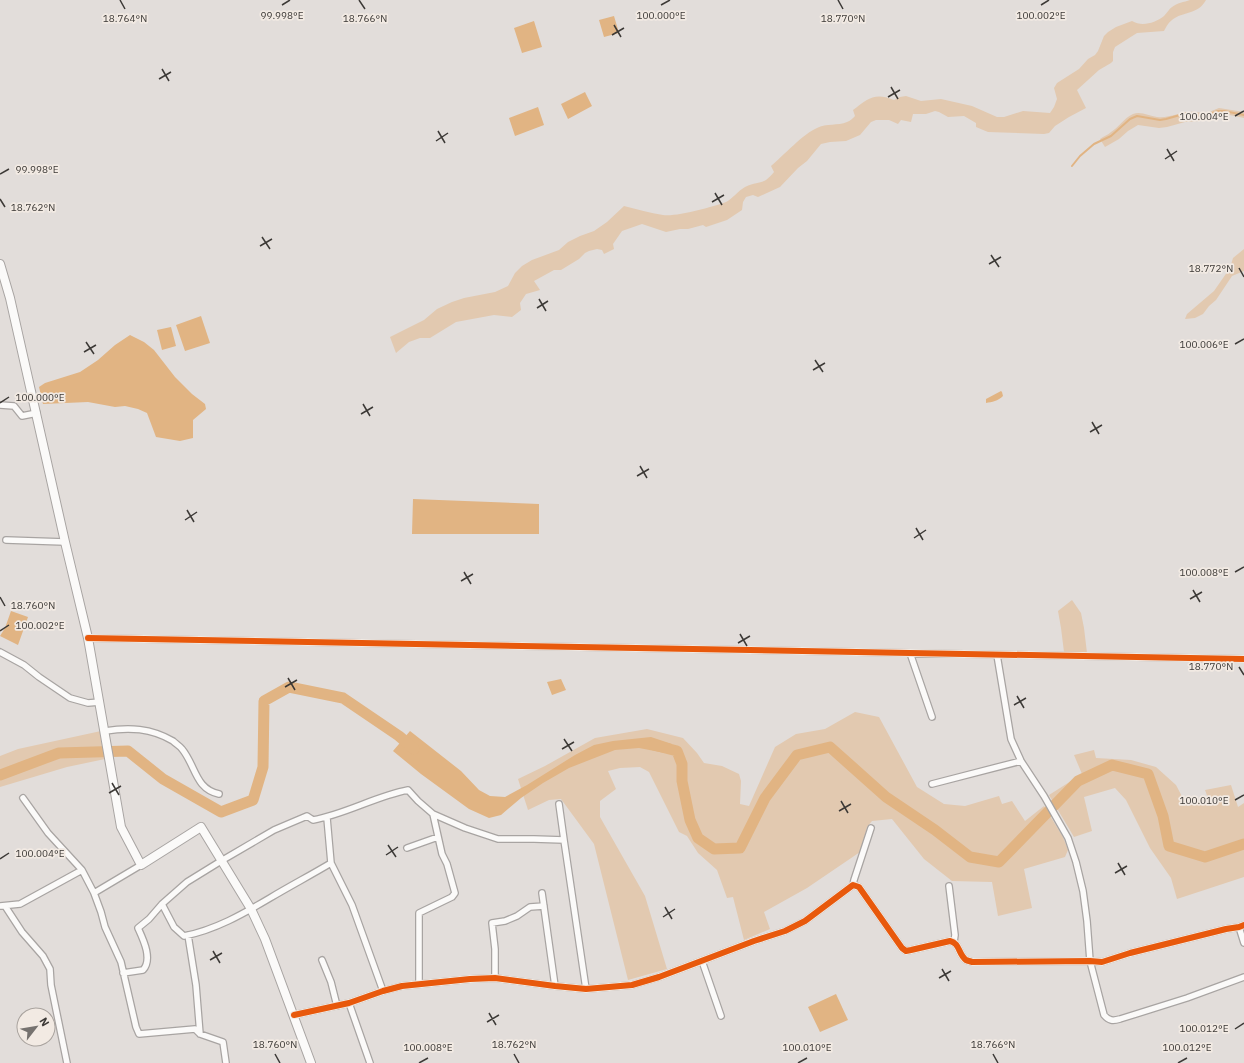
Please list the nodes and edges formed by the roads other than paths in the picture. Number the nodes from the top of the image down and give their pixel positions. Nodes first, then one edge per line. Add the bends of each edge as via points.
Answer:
1 (0, 264) edge
2 (0, 405) edge
3 (37, 413) junction
4 (6, 540) dead end
5 (65, 542) junction
6 (88, 638) junction
7 (0, 652) edge
8 (910, 653) junction
9 (997, 655) junction
10 (1244, 659) edge
11 (100, 702) junction
12 (932, 717) dead end
13 (105, 735) junction
14 (1021, 761) junction
15 (932, 784) dead end
16 (219, 794) dead end
17 (22, 798) dead end
18 (559, 804) dead end
19 (433, 814) junction
20 (327, 818) junction
21 (871, 828) dead end
22 (438, 837) junction
23 (564, 840) junction
24 (407, 848) dead end
25 (221, 861) junction
26 (331, 863) junction
27 (141, 865) junction
28 (82, 870) junction
29 (853, 885) junction
30 (949, 886) dead end
31 (94, 893) junction
32 (542, 893) dead end
33 (162, 904) junction
34 (2, 906) edge
35 (544, 906) junction
36 (251, 909) junction
37 (1242, 926) edge
38 (188, 935) junction
39 (954, 942) junction
40 (1244, 943) edge
41 (322, 960) dead end
42 (702, 961) junction
43 (1090, 961) junction
44 (124, 973) junction
45 (1244, 977) edge
46 (495, 978) junction
47 (419, 984) junction
48 (555, 986) junction
49 (586, 989) junction
50 (383, 991) junction
51 (349, 1003) junction
52 (338, 1006) junction
53 (294, 1015) junction
54 (721, 1016) dead end
55 (200, 1034) junction
56 (67, 1063) edge
57 (226, 1063) edge
58 (311, 1063) edge
59 (370, 1063) edge

1 - 3 street
2 - 3 street via 14,406 22,416
3 - 5 street
4 - 5 street
5 - 6 street
6 - 8 street
6 - 11 street
7 - 11 street via 24,665 70,698 88,703
8 - 9 street
8 - 12 street
9 - 10 street
9 - 14 street via 1011,739
11 - 13 street
13 - 16 street via 122,728 137,729 168,738 182,747 202,785
13 - 27 street via 121,827
14 - 15 street
14 - 43 street via 1068,838 1082,891
17 - 28 street via 48,833
18 - 23 street
19 - 20 street via 408,790 392,793
19 - 22 street
19 - 23 street via 498,839
20 - 25 street via 313,820 308,816 274,830
20 - 26 street
21 - 29 street
22 - 24 street
22 - 47 street via 455,893 420,913
23 - 49 street
25 - 27 street via 201,827
25 - 33 street via 187,882
25 - 36 street
26 - 36 street
26 - 50 street via 352,905
27 - 31 street
28 - 31 street
28 - 34 street via 20,904
29 - 39 street via 859,887 906,951
29 - 42 street via 805,921 785,931
30 - 39 street
31 - 44 street
32 - 35 street
33 - 38 street via 174,927 184,936
33 - 44 street via 138,928 147,956 145,968
34 - 56 street via 44,956 50,968 51,985
35 - 46 street via 530,907 505,921 492,923 496,949
35 - 48 street
36 - 38 street via 219,926
36 - 53 street
37 - 40 street
37 - 43 street via 1102,962
38 - 55 street
39 - 43 street via 962,956 972,962
41 - 52 street
42 - 49 street via 632,985
42 - 54 street
43 - 45 street via 1104,1016 1113,1021
44 - 55 street via 139,1034 195,1029
46 - 47 street
46 - 48 street
47 - 50 street
48 - 49 street
50 - 51 street
51 - 52 street
51 - 59 street
52 - 53 street
53 - 58 street
55 - 57 street via 223,1042

